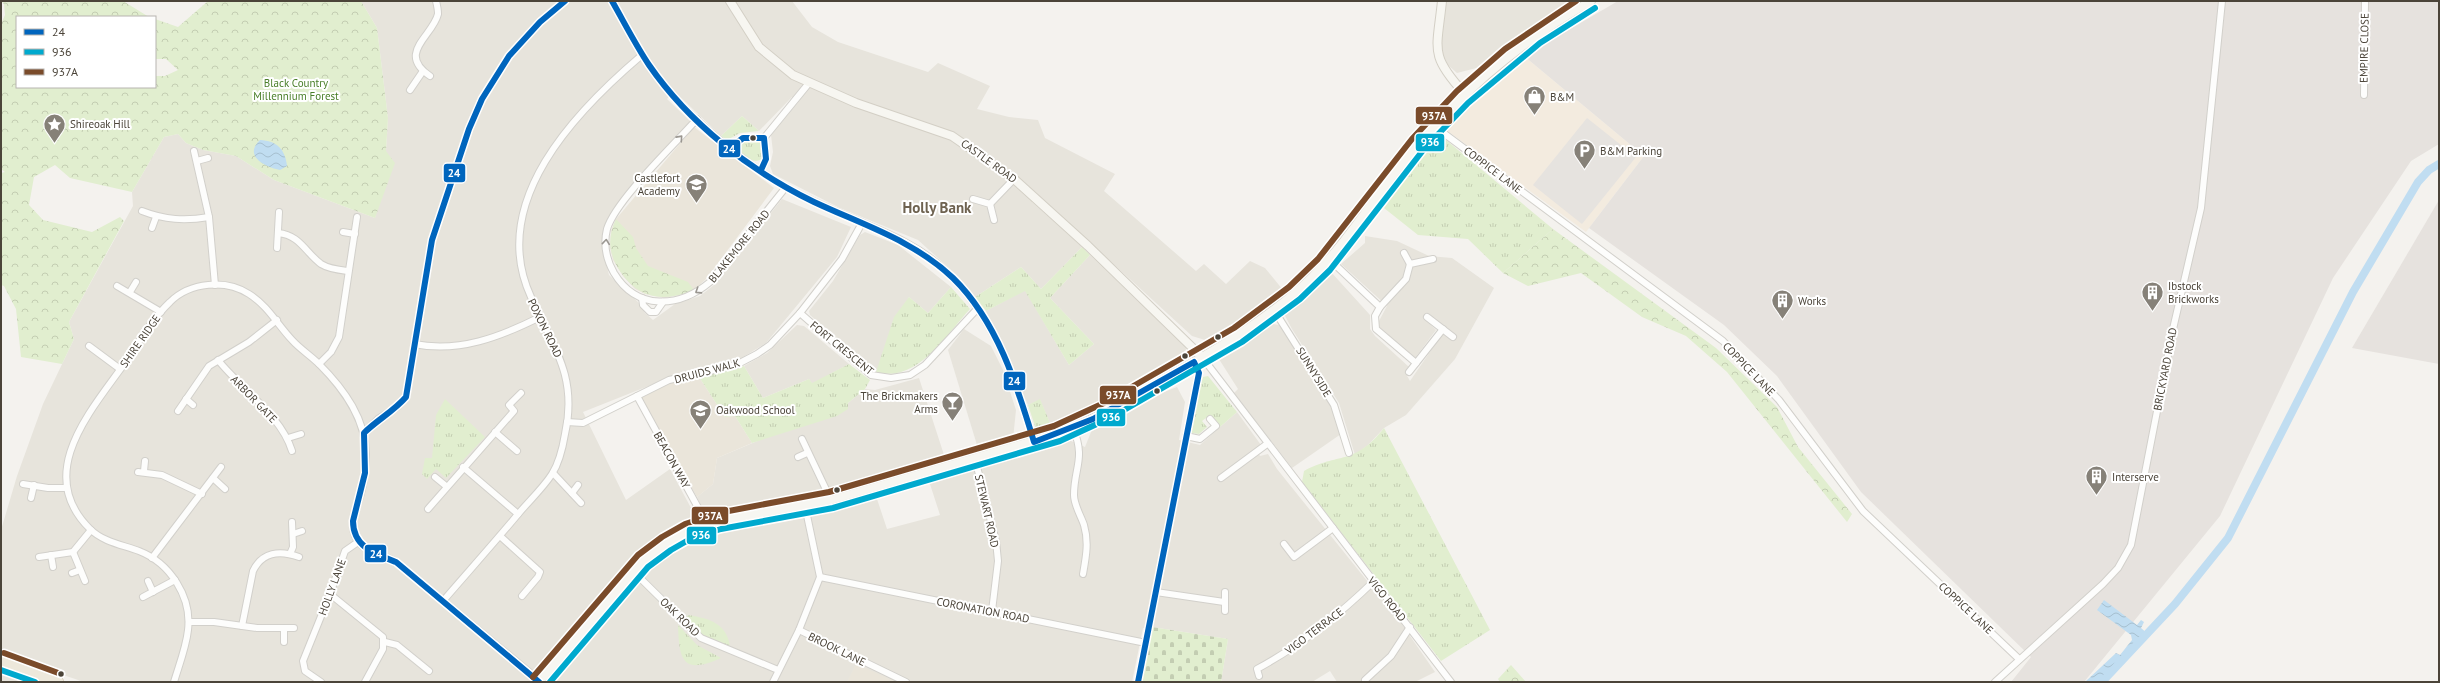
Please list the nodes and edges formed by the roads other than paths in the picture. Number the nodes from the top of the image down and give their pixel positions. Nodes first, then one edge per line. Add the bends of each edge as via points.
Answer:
1 (436, 1) edge
2 (564, 1) edge
3 (612, 1) edge
4 (730, 1) edge
5 (1442, 1) edge
6 (1591, 1) edge
7 (2222, 1) edge
8 (2365, 1) edge
9 (642, 55) junction
10 (423, 71) junction
11 (430, 76) dead end
12 (809, 83) junction
13 (410, 90) dead end
14 (1464, 93) junction
15 (2364, 95) dead end
16 (697, 119) junction
17 (1434, 126) junction
18 (764, 138) junction
19 (730, 148) junction
20 (194, 151) dead end
21 (208, 158) dead end
22 (197, 161) junction
23 (761, 170) junction
24 (1014, 179) junction
25 (786, 187) junction
26 (973, 199) dead end
27 (990, 204) junction
28 (142, 211) dead end
29 (279, 212) dead end
30 (156, 217) junction
31 (357, 217) dead end
32 (209, 218) junction
33 (994, 220) dead end
34 (862, 223) junction
35 (152, 228) dead end
36 (343, 232) dead end
37 (278, 233) junction
38 (355, 234) junction
39 (277, 248) dead end
40 (1404, 253) dead end
41 (1329, 259) junction
42 (1433, 259) dead end
43 (1410, 264) junction
44 (348, 272) junction
45 (136, 282) dead end
46 (215, 284) junction
47 (117, 286) dead end
48 (130, 292) junction
49 (642, 298) junction
50 (663, 302) junction
51 (978, 308) junction
52 (1380, 308) junction
53 (1274, 310) junction
54 (161, 312) junction
55 (800, 313) junction
56 (540, 317) junction
57 (1427, 318) dead end
58 (277, 320) junction
59 (1442, 329) junction
60 (1453, 337) dead end
61 (414, 344) junction
62 (89, 346) dead end
63 (105, 348) dead end
64 (100, 354) junction
65 (1202, 357) junction
66 (218, 360) junction
67 (1194, 362) junction
68 (1416, 363) junction
69 (319, 364) junction
70 (120, 369) junction
71 (1409, 372) dead end
72 (521, 393) dead end
73 (637, 396) junction
74 (186, 399) junction
75 (193, 405) dead end
76 (178, 411) dead end
77 (1210, 419) dead end
78 (567, 422) junction
79 (1073, 428) junction
80 (495, 432) junction
81 (364, 433) junction
82 (301, 434) dead end
83 (1186, 436) junction
84 (288, 438) junction
85 (1345, 438) junction
86 (802, 440) dead end
87 (1034, 442) junction
88 (1338, 442) dead end
89 (1268, 444) junction
90 (292, 451) dead end
91 (517, 452) dead end
92 (807, 453) junction
93 (1349, 453) dead end
94 (798, 457) dead end
95 (975, 460) junction
96 (145, 461) dead end
97 (221, 467) dead end
98 (463, 467) junction
99 (553, 473) junction
100 (435, 477) dead end
101 (213, 478) junction
102 (1221, 478) dead end
103 (23, 484) dead end
104 (34, 485) junction
105 (578, 485) dead end
106 (446, 486) junction
107 (67, 488) junction
108 (225, 489) dead end
109 (572, 493) junction
110 (202, 494) junction
111 (31, 498) dead end
112 (831, 500) junction
113 (581, 503) dead end
114 (805, 506) junction
115 (428, 509) dead end
116 (518, 514) junction
117 (292, 522) dead end
118 (707, 524) junction
119 (1333, 528) junction
120 (91, 530) junction
121 (302, 531) dead end
122 (293, 534) junction
123 (500, 536) junction
124 (358, 542) junction
125 (1284, 544) dead end
126 (73, 552) junction
127 (290, 554) junction
128 (51, 555) junction
129 (39, 557) dead end
130 (299, 557) dead end
131 (152, 558) junction
132 (53, 568) dead end
133 (80, 570) junction
134 (634, 572) junction
135 (72, 573) dead end
136 (1083, 574) dead end
137 (820, 577) junction
138 (175, 580) junction
139 (85, 581) dead end
140 (148, 581) dead end
141 (1373, 582) junction
142 (154, 592) junction
143 (1156, 592) junction
144 (1224, 592) dead end
145 (330, 594) junction
146 (522, 596) dead end
147 (143, 597) dead end
148 (443, 601) junction
149 (1224, 602) junction
150 (992, 611) junction
151 (1225, 611) dead end
152 (189, 622) junction
153 (242, 626) junction
154 (1410, 627) junction
155 (284, 628) junction
156 (294, 628) dead end
157 (799, 630) junction
158 (284, 642) dead end
159 (385, 642) junction
160 (1146, 643) junction
161 (2019, 659) junction
162 (1, 661) edge
163 (778, 670) junction
164 (429, 671) dead end
165 (1259, 676) dead end
166 (1365, 680) dead end
167 (540, 681) edge
168 (58, 682) edge
169 (174, 682) edge
170 (321, 682) edge
171 (365, 682) edge
172 (773, 682) edge
173 (906, 682) edge
174 (1138, 682) edge
175 (1451, 682) edge
176 (1995, 682) edge

1 - 10 street via 438,14 416,47 417,60
2 - 61 street via 522,41 493,79 482,99 448,187 432,240
3 - 9 street
4 - 12 main road, CASTLE ROAD via 759,47 793,75
5 - 14 main road via 1437,51 1440,63
6 - 14 main road via 1520,48
7 - 161 street, BRICKYARD ROAD via 2201,208 2173,329 2131,545 2118,568 2104,584
8 - 15 street, EMPIRE CLOSE
9 - 16 street via 662,83
9 - 56 street, POXON ROAD via 605,86 552,150 539,170 526,202 520,245 522,262 529,295
10 - 11 street
10 - 13 street
12 - 18 street
12 - 24 main road, CASTLE ROAD via 856,103 952,136
14 - 17 main road
16 - 19 street
49 -> 16 street, BLAKEMORE ROAD via 631,292 619,280 608,263 605,247 607,230 620,206
17 - 41 main road
17 - 161 street, COPPICE LANE via 1723,341 1779,400 1863,511
18 - 19 street via 743,138
18 - 23 street via 766,159
19 - 23 street
20 - 22 street
21 - 22 street
22 - 32 street
23 - 25 street
24 - 27 street
24 - 65 main road, CASTLE ROAD via 1088,246
25 - 34 street
25 -> 50 street, BLAKEMORE ROAD via 710,282 697,293 680,300
26 - 27 street
27 - 33 street
28 - 30 street
29 - 37 street
30 - 32 street via 174,220
30 - 35 street
31 - 38 street
32 - 46 street
34 - 51 street via 906,242 923,253 953,279
34 - 55 street, DRUIDS WALK via 842,259
36 - 38 street
37 - 39 street
37 - 44 street via 298,240 326,266
38 - 44 street
40 - 43 street
41 - 52 street
41 - 53 main road
42 - 43 street
43 - 52 street via 1406,279
44 - 69 street via 339,337 331,352
45 - 48 street
46 - 54 street, SHIRE RIDGE via 188,289 176,296
46 - 58 street, SHIRE RIDGE via 241,289 262,304
47 - 48 street
48 - 54 street
49 - 50 street, BLAKEMORE ROAD
49 - 50 street, BLAKEMORE ROAD via 643,305 650,312 656,312
51 - 55 street, FORT CRESCENT via 926,365 910,375 891,378 871,375
51 - 87 street via 1004,354
52 - 68 street via 1375,316 1376,329
53 - 65 main road
53 - 85 street, SUNNYSIDE via 1334,404
54 - 70 street, SHIRE RIDGE
55 - 73 street, DRUIDS WALK via 770,345 750,358 728,367 668,380
56 - 61 street via 504,335 470,344 444,347
56 - 78 street, POXON ROAD via 550,333 564,368 569,399
57 - 59 street
58 - 66 street via 249,342
58 - 69 street, SHIRE RIDGE via 292,340
59 - 60 street
59 - 68 street
61 - 81 street via 406,397 401,404 378,419
62 - 64 street
63 - 64 street
64 - 70 street
65 - 67 main road
65 - 89 street, VIGO ROAD
66 - 74 street via 204,371
66 - 84 street, ARBOR GATE via 234,380 273,417
67 - 79 main road
67 - 83 street via 1199,373
68 - 71 street
69 - 81 street, SHIRE RIDGE via 352,405
70 - 107 street, SHIRE RIDGE via 91,407 80,428 68,460
72 - 80 street via 509,405 514,411
73 - 78 street, DRUIDS WALK via 583,423
73 - 118 street, BEACON WAY
74 - 75 street
74 - 76 street
77 - 83 street via 1216,426 1200,439
78 - 99 street, POXON ROAD
79 - 87 main road
79 - 136 street via 1080,457 1074,496 1088,547
80 - 91 street
80 - 98 street
81 - 124 street via 364,480 353,521 353,530
82 - 84 street
83 - 143 street
84 - 90 street, ARBOR GATE
85 - 88 street
85 - 93 street, SUNNYSIDE
86 - 92 street
87 - 95 main road
89 - 102 street
89 - 119 street, VIGO ROAD
92 - 94 street
92 - 112 street
95 - 112 main road
95 - 150 street, STEWART ROAD via 996,541 998,560
96 - 110 street via 141,472 162,475
97 - 101 street
98 - 106 street
98 - 116 street
99 - 109 street
99 - 116 street, POXON ROAD
100 - 106 street
101 - 108 street
101 - 110 street
103 - 104 street
104 - 107 street
104 - 111 street
105 - 109 street
106 - 115 street
107 - 120 street, SHIRE RIDGE via 72,502
109 - 113 street
110 - 131 street
112 - 114 main road
114 - 118 main road
114 - 137 street
116 - 123 street, POXON ROAD
117 - 122 street
118 - 134 main road via 667,543
119 - 125 street via 1294,557
119 - 141 street, VIGO ROAD
120 - 126 street
120 - 131 street, SHIRE RIDGE
121 - 122 street
122 - 127 street
123 - 146 street via 540,572
123 - 148 street, POXON ROAD
124 - 145 street, HOLLY LANE via 345,551
124 - 148 street via 368,551 396,562
126 - 128 street
126 - 133 street
127 - 130 street
127 - 153 street via 273,553 257,563 253,571
128 - 129 street
128 - 132 street
131 - 138 street, SHIRE RIDGE
133 - 135 street
133 - 139 street
134 - 163 street, OAK ROAD via 701,638
134 - 167 main road
137 - 150 street, CORONATION ROAD
137 - 157 street
138 - 142 street
138 - 152 street, SHIRE RIDGE via 184,600
140 - 142 street
141 - 154 street, VIGO ROAD
141 - 165 street, VIGO TERRACE via 1325,626 1257,669
142 - 147 street
143 - 149 street
143 - 160 street
144 - 149 street
145 - 159 street via 377,630
145 - 170 street, HOLLY LANE via 303,661 305,671
148 - 167 street
149 - 151 street
150 - 160 street, CORONATION ROAD
152 - 153 street
152 - 169 street, SHIRE RIDGE via 187,639
153 - 155 street
154 - 166 street via 1391,656
154 - 175 street, VIGO ROAD
155 - 156 street
155 - 158 street
157 - 163 street, BROOK LANE
157 - 173 street, BROOK LANE
159 - 164 street via 397,645
159 - 171 street
160 - 174 street
161 - 176 street, BRICKYARD ROAD
162 - 168 highway
163 - 172 street, BROOK LANE

